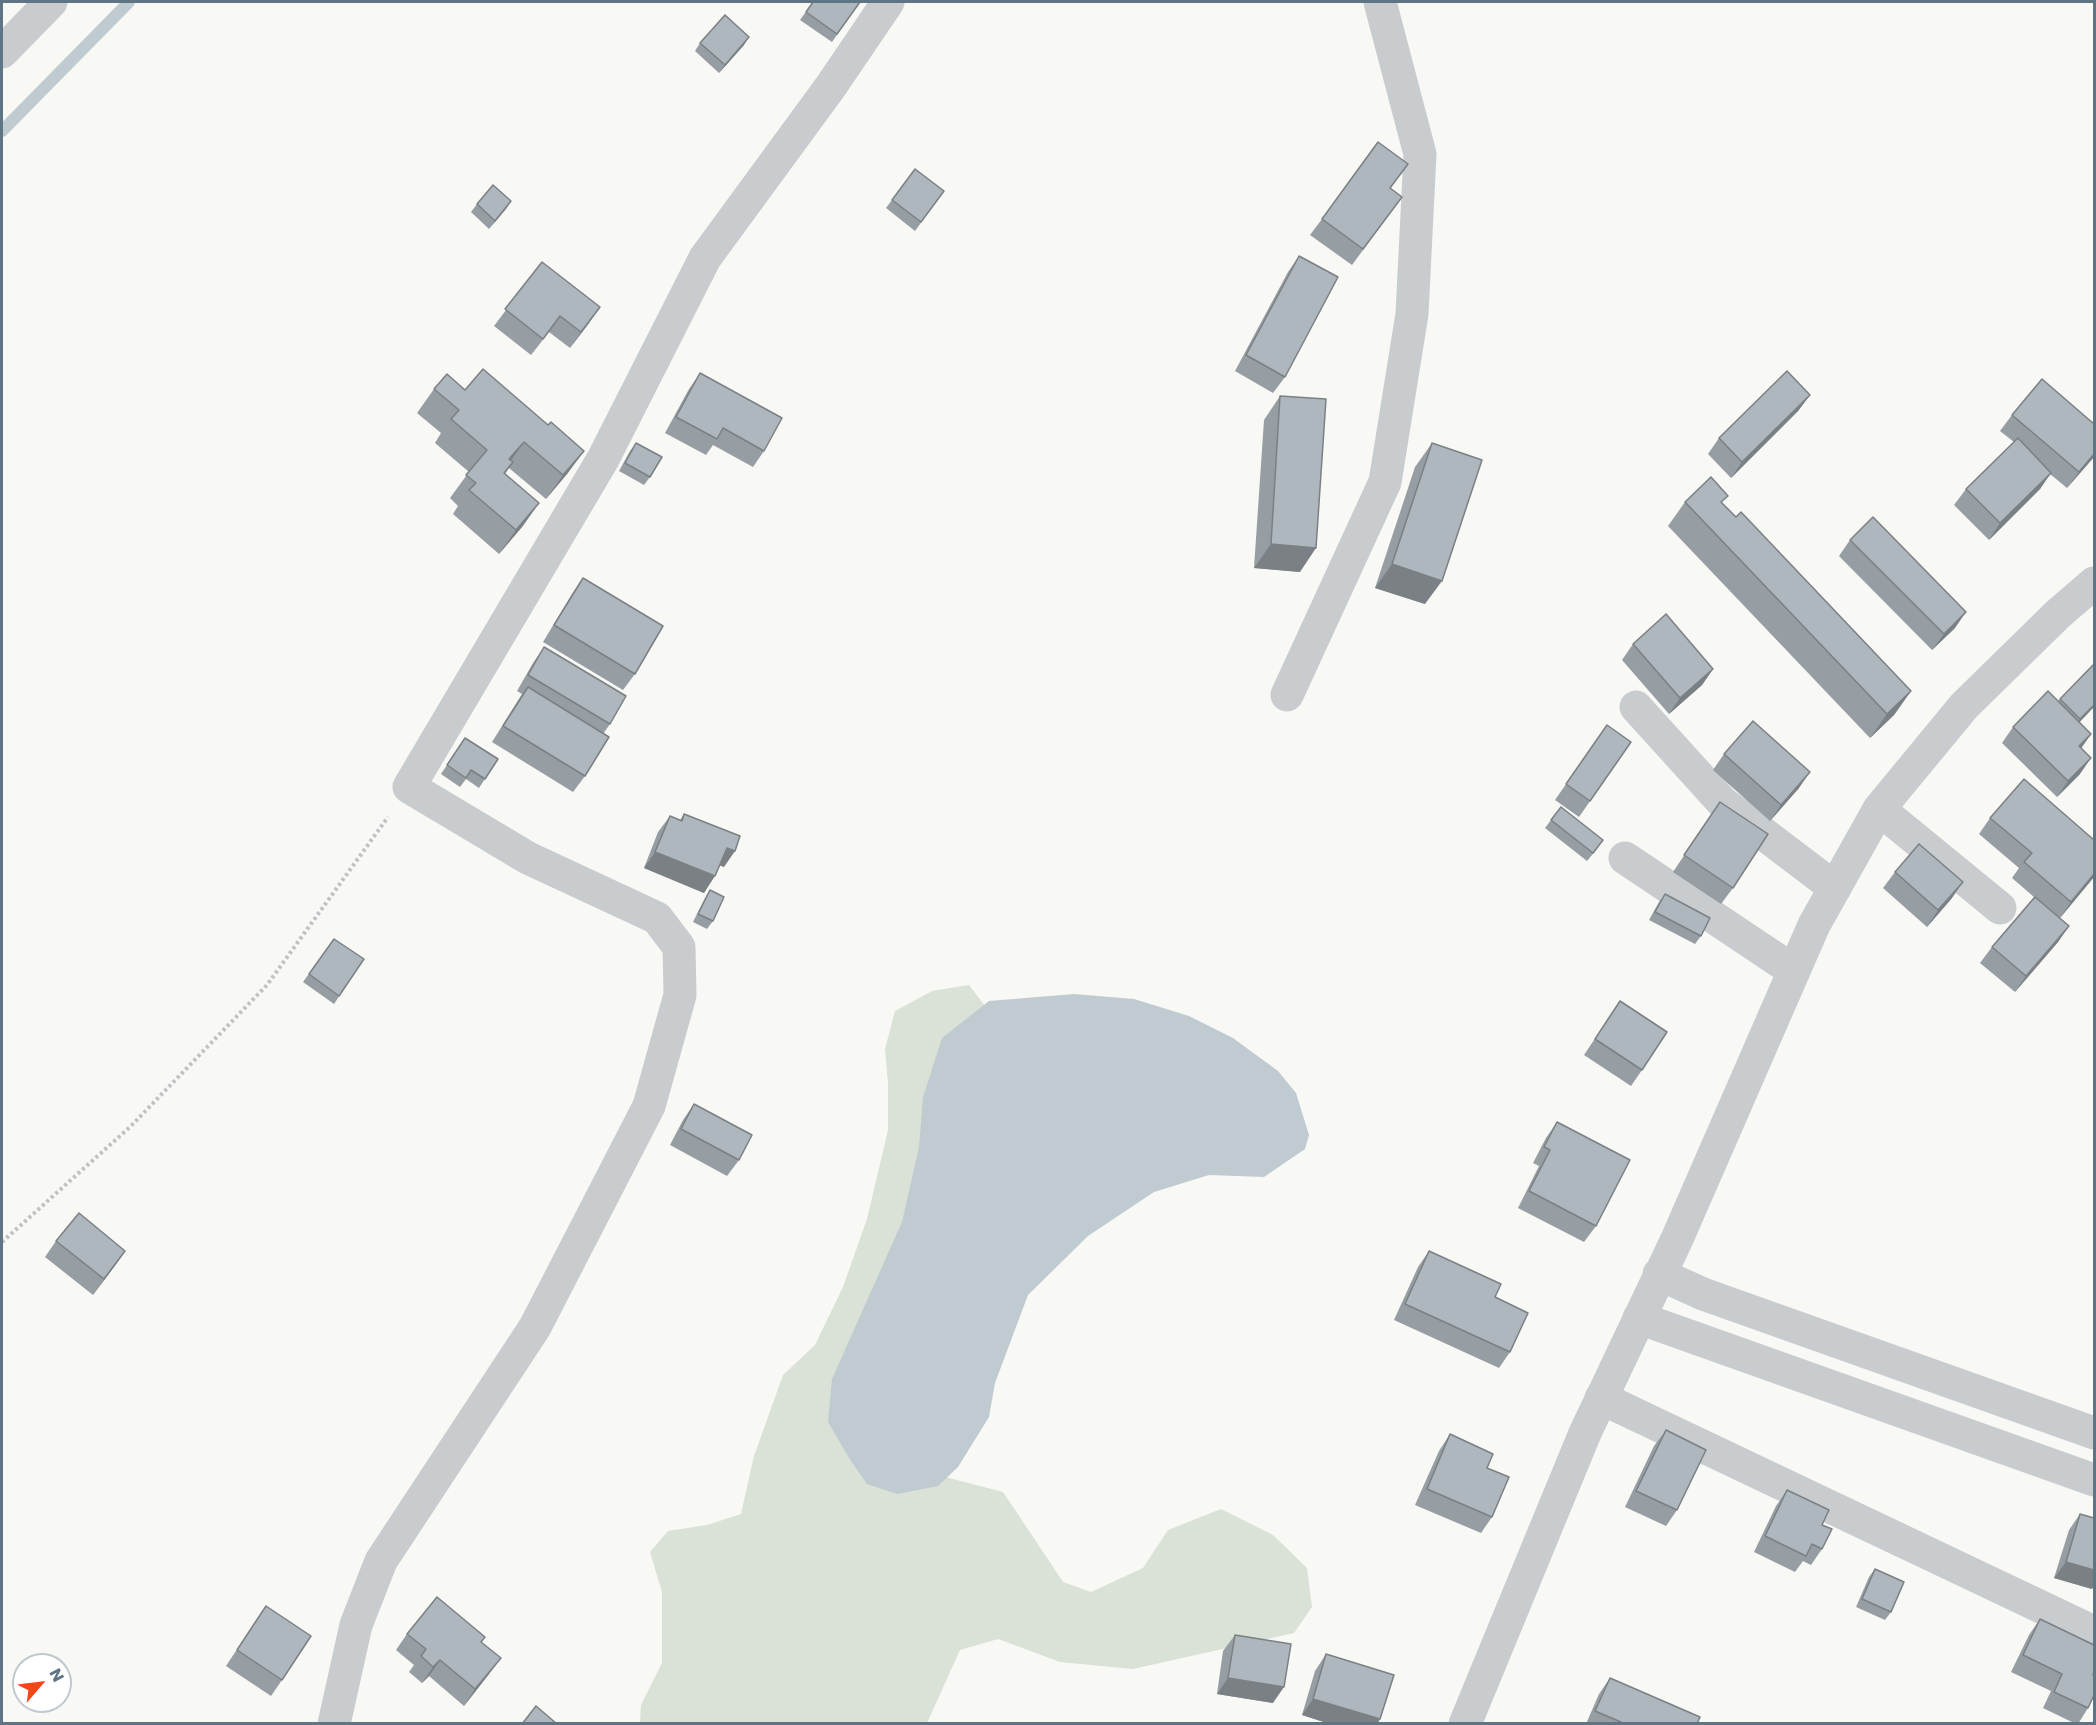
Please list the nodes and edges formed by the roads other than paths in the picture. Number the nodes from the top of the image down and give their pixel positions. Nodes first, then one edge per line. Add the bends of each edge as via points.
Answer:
1 (51, 2) edge
2 (888, 2) edge
3 (1380, 2) edge
4 (2, 52) edge
5 (2094, 583) edge
6 (1287, 695) dead end
7 (1636, 707) dead end
8 (1880, 808) junction
9 (1624, 858) dead end
10 (1835, 888) junction
11 (2000, 908) dead end
12 (1794, 970) junction
13 (1659, 1274) junction
14 (1639, 1318) junction
15 (1601, 1398) junction
16 (2094, 1433) edge
17 (2094, 1480) edge
18 (2094, 1632) edge
19 (334, 1724) edge
20 (1465, 1724) edge

1 - 4 street
2 - 19 street via 705,258 603,459 409,787 528,858 657,918 679,946 680,995 649,1106 535,1327 381,1561 356,1625
3 - 6 street via 1420,154 1412,314 1385,482
5 - 8 street via 1964,706
7 - 10 street via 1724,803
8 - 10 street
8 - 11 street
9 - 12 street
10 - 12 street
12 - 13 street
13 - 14 street
13 - 16 street via 1703,1294
14 - 15 street
14 - 17 street
15 - 18 street
15 - 20 street

